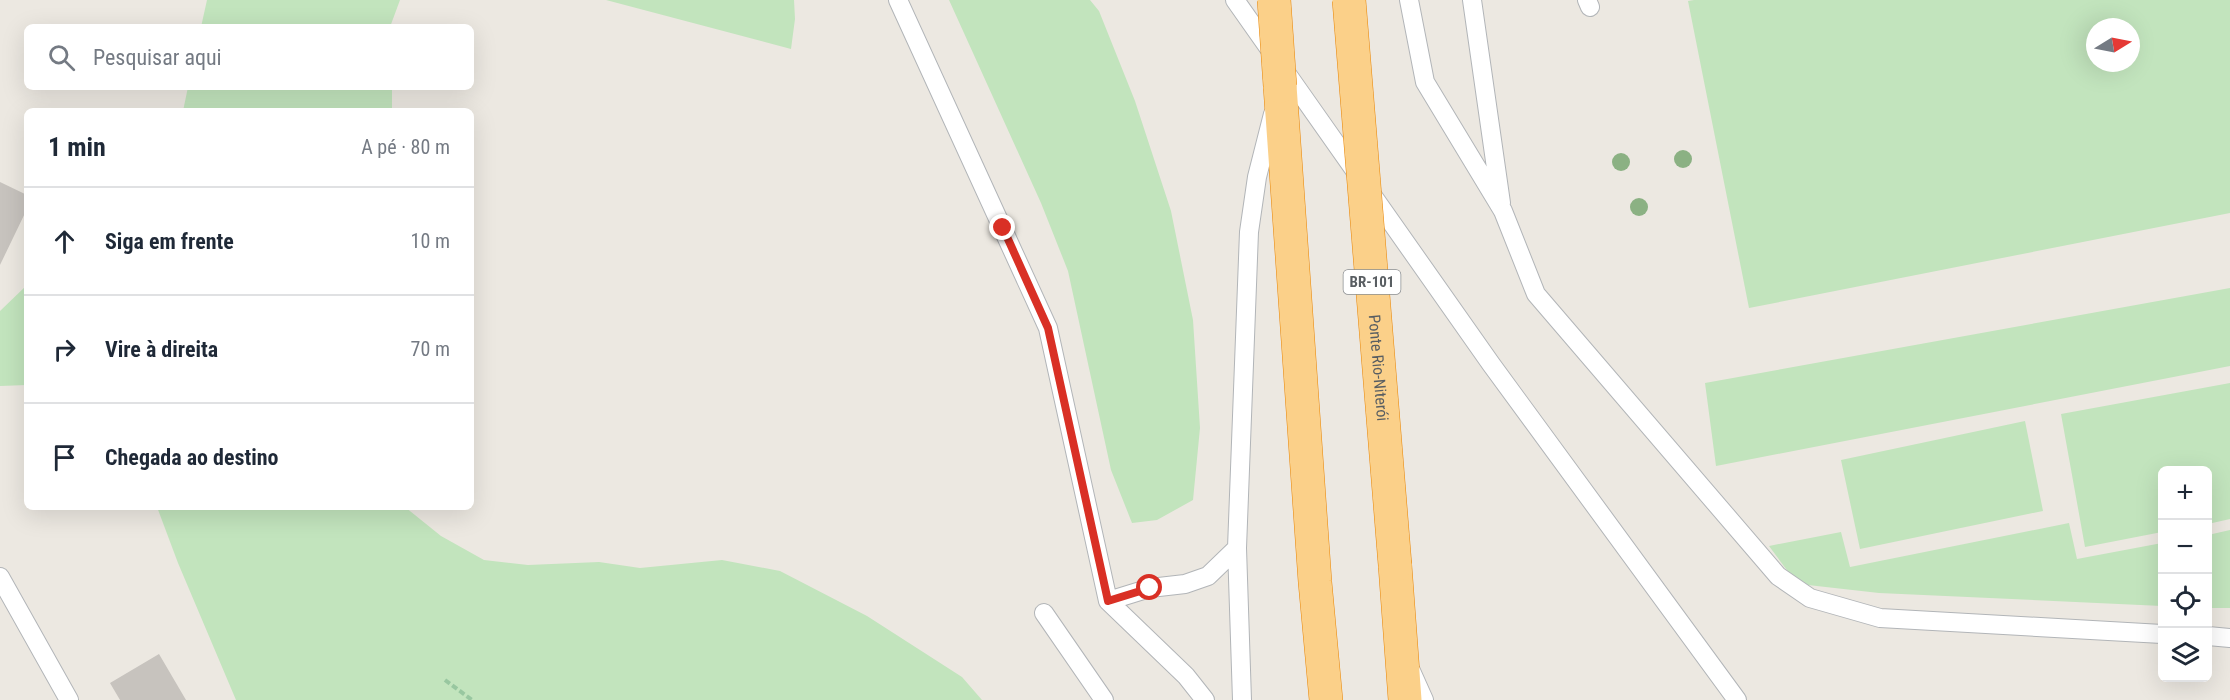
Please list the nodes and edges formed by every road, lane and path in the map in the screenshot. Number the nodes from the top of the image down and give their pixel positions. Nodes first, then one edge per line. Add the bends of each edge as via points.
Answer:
1 (898, 0) edge
2 (1235, 0) edge
3 (1274, 0) edge
4 (1349, 0) edge
5 (1409, 0) edge
6 (1472, 0) edge
7 (1280, 86) junction
8 (1503, 211) junction
9 (1237, 548) junction
10 (0, 577) edge
11 (1108, 601) junction
12 (1044, 613) dead end
13 (2158, 634) edge
14 (2212, 636) edge
15 (2230, 638) edge
16 (1401, 647) junction
17 (445, 680) dead end
18 (69, 700) edge
19 (472, 700) edge
20 (1104, 700) edge
21 (1205, 700) edge
22 (1242, 700) edge
23 (1326, 700) edge
24 (1405, 700) edge
25 (1424, 700) edge
26 (1737, 700) edge

1 - 11 lane via 1048,328
2 - 26 lane via 1491,364
3 - 7 highway, bridge
4 - 16 highway, Ponte Rio-Niterói / BR-101, bridge
5 - 8 lane via 1425,82
6 - 8 lane
7 - 9 lane via 1257,177 1249,232
7 - 23 highway
8 - 13 lane via 1536,294 1778,576 1810,598 1880,618
9 - 11 lane via 1208,576
9 - 22 lane
10 - 18 lane
11 - 21 lane via 1186,676
12 - 20 lane
14 - 15 lane
16 - 24 highway, Ponte Rio-Niterói / BR-101
16 - 25 lane
17 - 19 path

